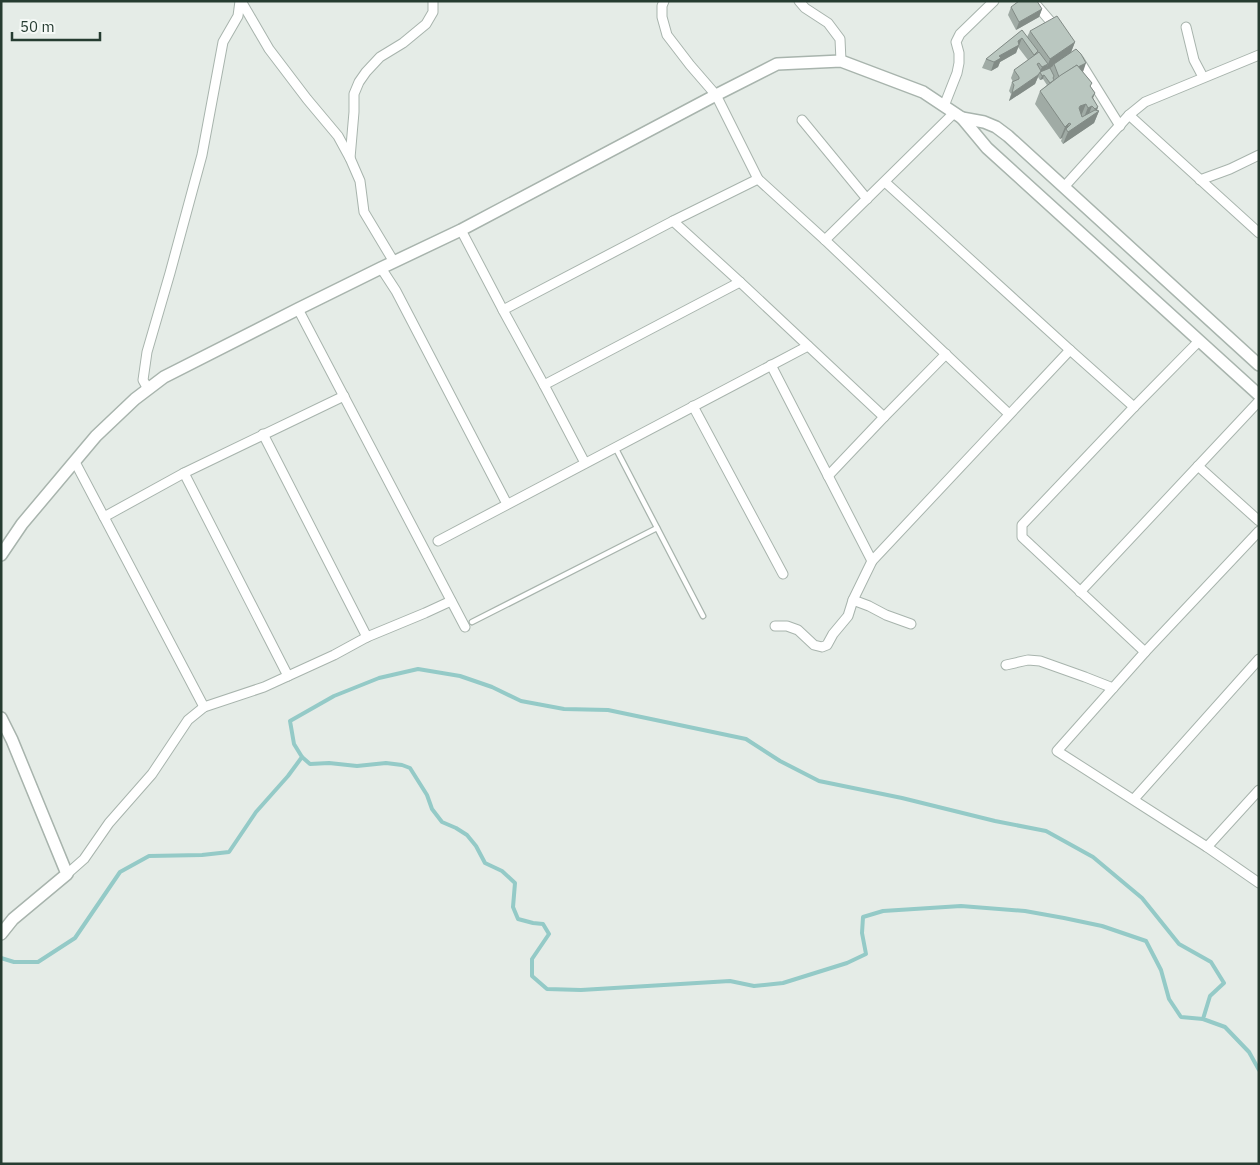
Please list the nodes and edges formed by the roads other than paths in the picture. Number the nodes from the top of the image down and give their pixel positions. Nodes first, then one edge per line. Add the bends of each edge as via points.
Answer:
1 (240, 1) edge
2 (433, 1) edge
3 (664, 1) edge
4 (799, 1) edge
5 (994, 1) edge
6 (1034, 1) edge
7 (1186, 27) dead end
8 (1064, 38) edge
9 (1074, 53) edge
10 (1259, 55) edge
11 (841, 61) junction
12 (1203, 77) junction
13 (716, 95) junction
14 (953, 112) junction
15 (1129, 115) junction
16 (802, 120) dead end
17 (1120, 126) junction
18 (1259, 155) edge
19 (350, 158) junction
20 (758, 179) junction
21 (1200, 180) junction
22 (884, 182) junction
23 (1064, 187) junction
24 (867, 199) junction
25 (673, 221) junction
26 (461, 230) junction
27 (1259, 233) edge
28 (825, 240) junction
29 (394, 262) junction
30 (381, 268) junction
31 (740, 282) junction
32 (298, 309) junction
33 (503, 310) junction
34 (1199, 341) junction
35 (808, 346) junction
36 (1070, 350) junction
37 (946, 354) junction
38 (771, 365) junction
39 (1259, 365) edge
40 (544, 385) junction
41 (148, 389) junction
42 (1259, 395) edge
43 (344, 396) junction
44 (1259, 401) edge
45 (693, 406) junction
46 (1134, 407) junction
47 (1009, 414) junction
48 (884, 417) junction
49 (264, 434) junction
50 (615, 447) junction
51 (75, 462) junction
52 (585, 463) junction
53 (1198, 466) junction
54 (184, 473) junction
55 (828, 476) junction
56 (507, 504) junction
57 (104, 517) junction
58 (1259, 521) edge
59 (657, 528) junction
60 (1259, 531) edge
61 (438, 541) dead end
62 (1, 555) edge
63 (872, 561) junction
64 (783, 574) dead end
65 (1080, 592) junction
66 (853, 600) junction
67 (451, 601) junction
68 (703, 616) dead end
69 (911, 624) dead end
70 (468, 625) joint
71 (774, 626) dead end
72 (367, 637) junction
73 (1145, 652) junction
74 (1259, 659) edge
75 (1006, 665) dead end
76 (288, 676) junction
77 (1112, 688) junction
78 (204, 707) junction
79 (1, 718) edge
80 (1259, 790) edge
81 (1134, 800) junction
82 (1208, 848) junction
83 (67, 874) junction
84 (1259, 883) edge
85 (1, 934) edge

1 - 19 street via 269,49 338,136
1 - 41 street via 238,16 223,42 202,155 147,352 143,380
2 - 19 street via 433,12 426,24 380,56 359,82 354,94
3 - 13 street via 662,17 666,35
4 - 11 street via 828,23 840,39
5 - 14 street via 960,34 956,42 959,63
6 - 8 street
7 - 12 street via 1194,60
9 - 17 street
10 - 12 street
11 - 13 street via 777,64
11 - 14 street via 923,92
12 - 15 street via 1146,102
13 - 20 street
13 - 26 street
14 - 22 street
14 - 23 street via 996,127
14 - 34 street via 987,148
15 - 17 street
15 - 21 street
16 - 24 street
17 - 23 street
18 - 21 street
19 - 29 street via 360,181 364,212
20 - 25 street
20 - 28 street
21 - 27 street
22 - 24 street
22 - 36 street
23 - 39 street
24 - 28 street
25 - 31 street
25 - 33 street
26 - 29 street
26 - 33 street
28 - 37 street
29 - 30 street
30 - 32 street
30 - 56 street
31 - 35 street
31 - 40 street
32 - 41 street via 164,377
32 - 43 street
33 - 40 street
34 - 42 street
34 - 46 street
35 - 38 street
35 - 48 street
36 - 46 street
36 - 47 street
37 - 47 street
37 - 48 street
38 - 45 street
38 - 55 street
40 - 52 street
41 - 51 street via 96,436
43 - 49 street
43 - 67 street
44 - 53 street
45 - 50 street
45 - 64 street
46 - 65 street via 1022,525 1022,537
47 - 63 street
48 - 55 street
49 - 54 street
49 - 72 street
50 - 52 street
50 - 59 lane
51 - 57 street
51 - 62 street via 22,524
52 - 56 street
53 - 58 street
53 - 65 street
54 - 57 street
54 - 76 street
55 - 63 street
56 - 61 street
57 - 78 street
59 - 68 lane
59 - 70 lane
60 - 73 street
63 - 66 street
65 - 73 street
66 - 69 street
66 - 71 street via 848,616 827,645 822,647 814,645 798,630
67 - 70 street
67 - 72 street
72 - 76 street
73 - 77 street
74 - 81 street
75 - 77 street via 1040,661
76 - 78 street
77 - 81 street via 1057,750
78 - 83 street via 188,720 152,774 109,823 84,859
79 - 83 street
80 - 82 street
81 - 82 street
82 - 84 street
83 - 85 street via 12,919

